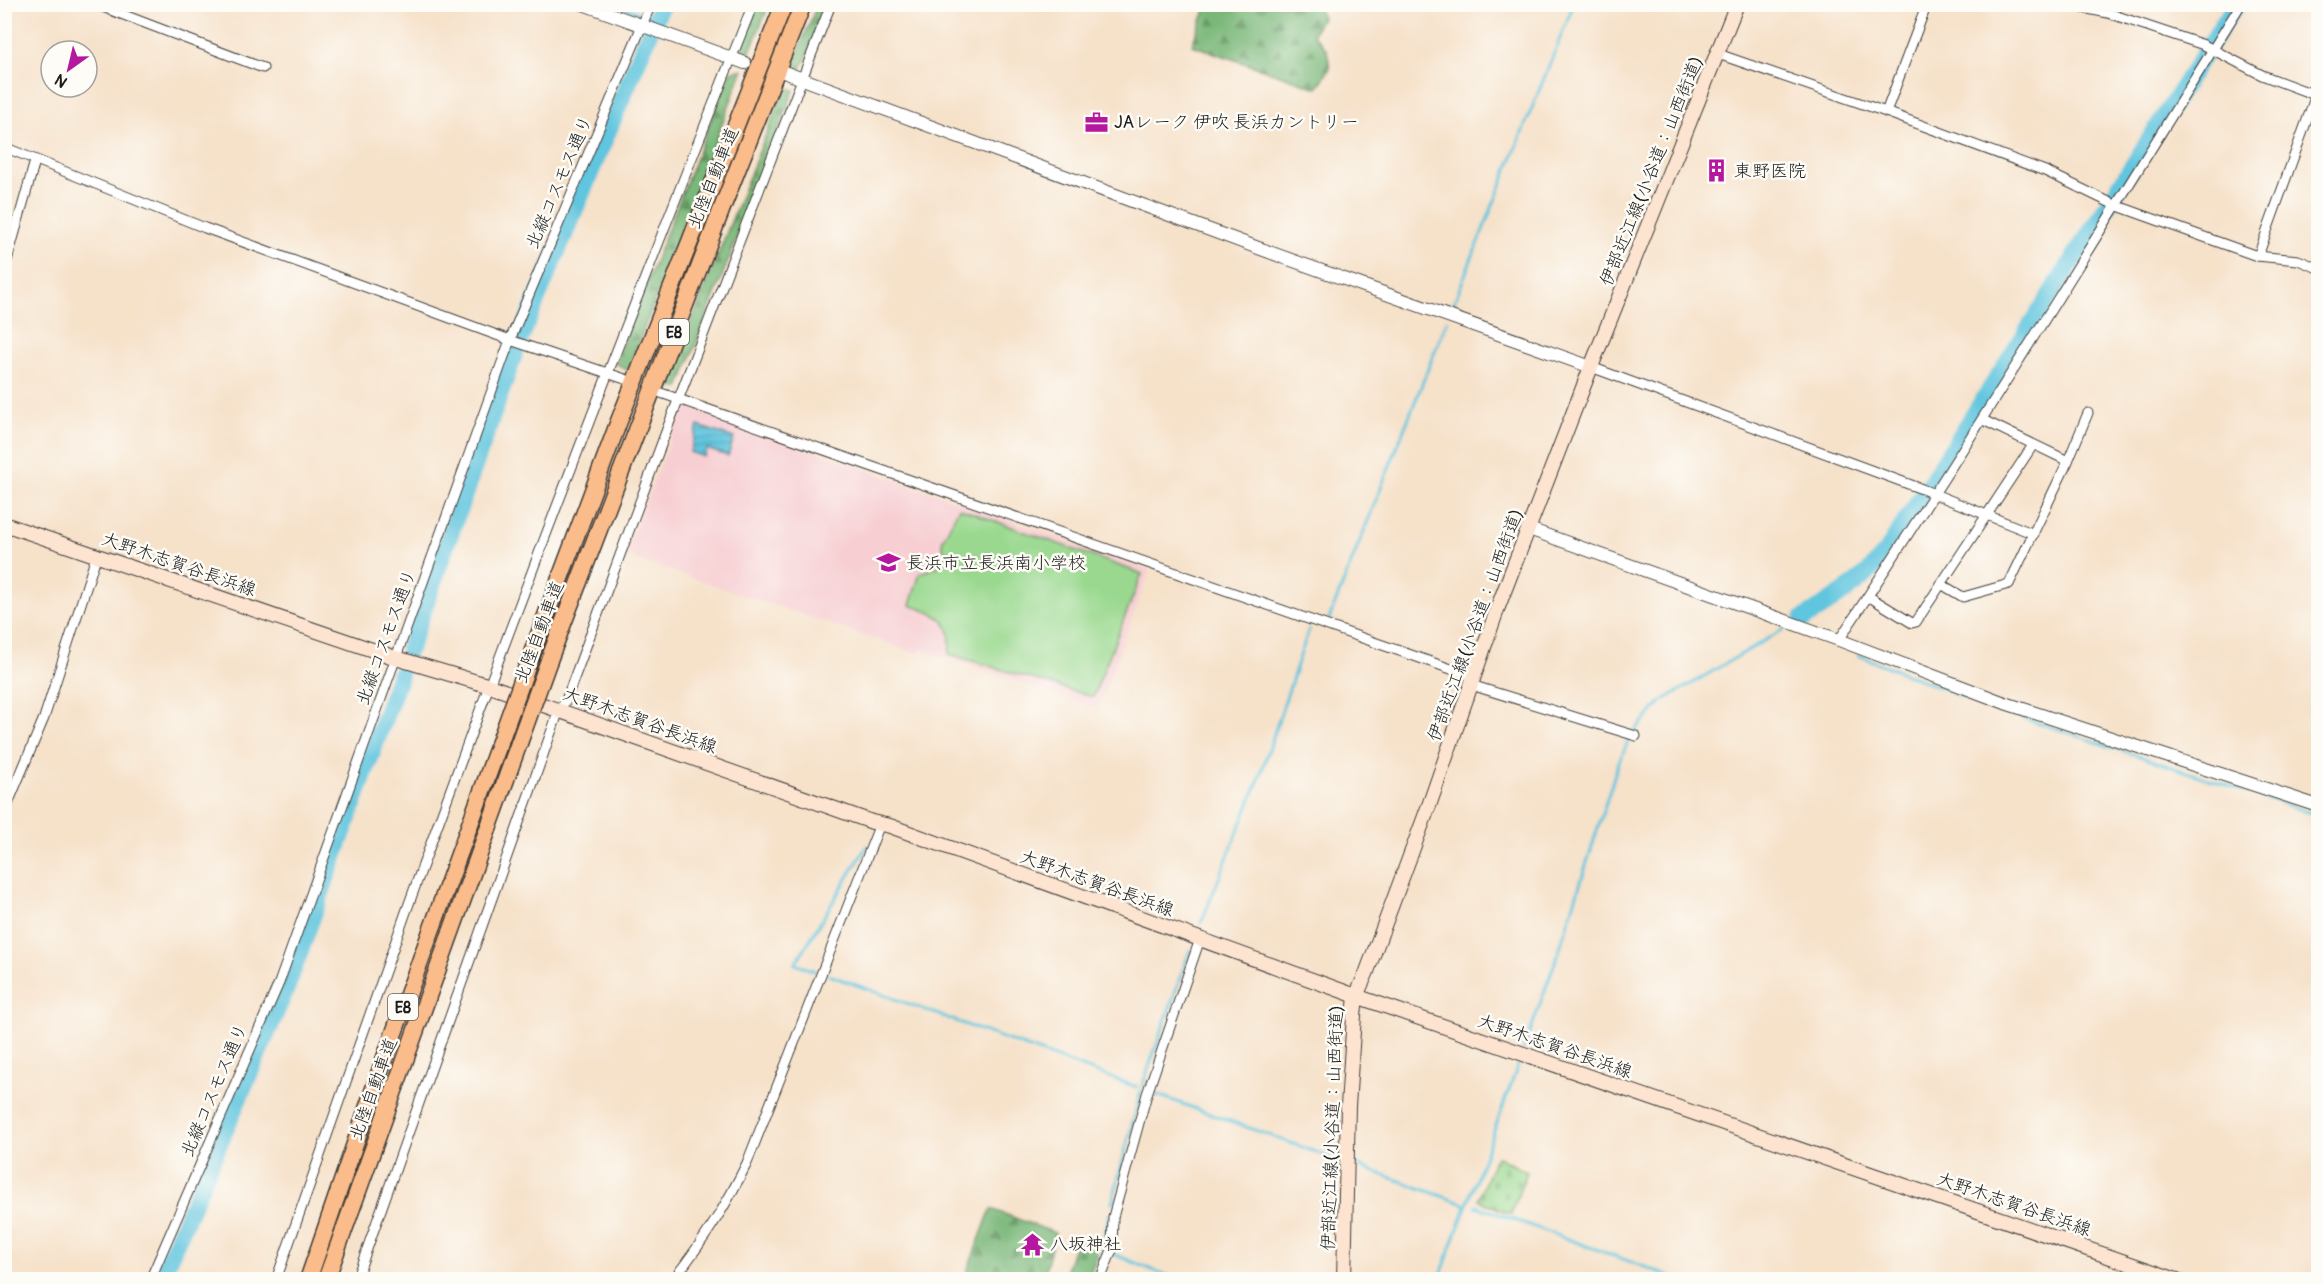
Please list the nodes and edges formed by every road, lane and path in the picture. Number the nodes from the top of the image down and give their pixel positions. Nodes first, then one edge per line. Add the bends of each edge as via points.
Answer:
1 (95, 4) edge
2 (584, 4) edge
3 (753, 4) edge
4 (784, 4) edge
5 (803, 4) edge
6 (831, 4) edge
7 (1737, 4) edge
8 (1927, 4) edge
9 (2063, 4) edge
10 (2241, 4) edge
11 (650, 7) edge
12 (2109, 9) edge
13 (643, 24) junction
14 (2210, 48) junction
15 (1718, 54) junction
16 (732, 58) junction
17 (745, 63) dead end
18 (263, 68) dead end
19 (784, 72) dead end
20 (802, 77) junction
21 (2317, 95) edge
22 (1886, 112) junction
23 (4, 147) edge
24 (34, 161) junction
25 (2111, 203) junction
26 (2258, 256) junction
27 (2319, 268) edge
28 (4, 271) edge
29 (515, 341) junction
30 (1591, 367) junction
31 (608, 373) junction
32 (626, 379) dead end
33 (661, 393) dead end
34 (679, 399) junction
35 (2088, 413) dead end
36 (1983, 420) junction
37 (2033, 445) junction
38 (2068, 461) junction
39 (1928, 492) junction
40 (1985, 515) junction
41 (4, 524) edge
42 (1529, 529) junction
43 (2034, 534) junction
44 (96, 554) junction
45 (1941, 584) junction
46 (1868, 596) junction
47 (1839, 640) junction
48 (396, 658) junction
49 (1472, 681) junction
50 (490, 686) junction
51 (560, 710) junction
52 (1636, 736) dead end
53 (4, 784) edge
54 (16, 788) junction
55 (2319, 806) edge
56 (4, 813) edge
57 (880, 824) junction
58 (1200, 939) junction
59 (1356, 996) junction
60 (150, 1280) edge
61 (276, 1280) edge
62 (308, 1280) edge
63 (326, 1280) edge
64 (356, 1280) edge
65 (673, 1280) edge
66 (1100, 1280) edge
67 (1344, 1280) edge
68 (2176, 1280) edge

1 - 18 street
2 - 13 street
3 - 16 street
4 - 62 highway, 北陸自動車道 / E8, bridge via 532,653
5 - 63 highway, 北陸自動車道 / E8, bridge via 549,660
6 - 20 street
7 - 15 main road, 伊部近江線(小谷道：山西街道)
8 - 22 street
9 - 12 street
10 - 14 street
11 - 13 street, 北縦コスモス通り
12 - 14 street
13 - 16 street
13 - 29 street, 北縦コスモス通り
14 - 21 street via 2262,75
14 - 25 street
15 - 22 street
15 - 30 main road, 伊部近江線(小谷道：山西街道)
16 - 17 street
16 - 31 street
19 - 20 street
20 - 30 street via 1280,256
20 - 34 street
21 - 26 street
22 - 25 street via 2045,171
23 - 24 street
24 - 28 street
24 - 29 street
25 - 26 street
25 - 36 street
26 - 27 street via 2298,260
29 - 31 street
29 - 48 street, 北縦コスモス通り
30 - 39 street
30 - 42 main road, 伊部近江線(小谷道：山西街道)
31 - 32 street
31 - 50 street
33 - 34 street
34 - 49 street
34 - 51 street
35 - 38 street
36 - 37 street
36 - 39 street
37 - 38 street
37 - 40 street
38 - 43 street
39 - 40 street
39 - 46 street
40 - 43 street
40 - 45 street
41 - 44 main road, 大野木志賀谷長浜線
42 - 47 street
42 - 49 main road, 伊部近江線(小谷道：山西街道)
43 - 45 street via 2009,584 1964,597
44 - 48 main road, 大野木志賀谷長浜線
44 - 54 street via 44,718
45 - 46 street via 1912,623
46 - 47 street
47 - 55 street via 2004,703
48 - 50 main road, 大野木志賀谷長浜線
48 - 60 street, 北縦コスモス通り via 279,983
49 - 52 street
49 - 59 main road, 伊部近江線(小谷道：山西街道) via 1392,907
50 - 51 main road, 大野木志賀谷長浜線
50 - 61 street
51 - 57 main road, 大野木志賀谷長浜線
51 - 64 street
53 - 54 street
54 - 56 street
57 - 58 main road, 大野木志賀谷長浜線
57 - 65 street via 747,1163 707,1236
58 - 59 main road, 大野木志賀谷長浜線
58 - 66 street via 1147,1094 1113,1217 1111,1252
59 - 67 main road, 伊部近江線(小谷道：山西街道) via 1348,1106
59 - 68 main road, 大野木志賀谷長浜線

